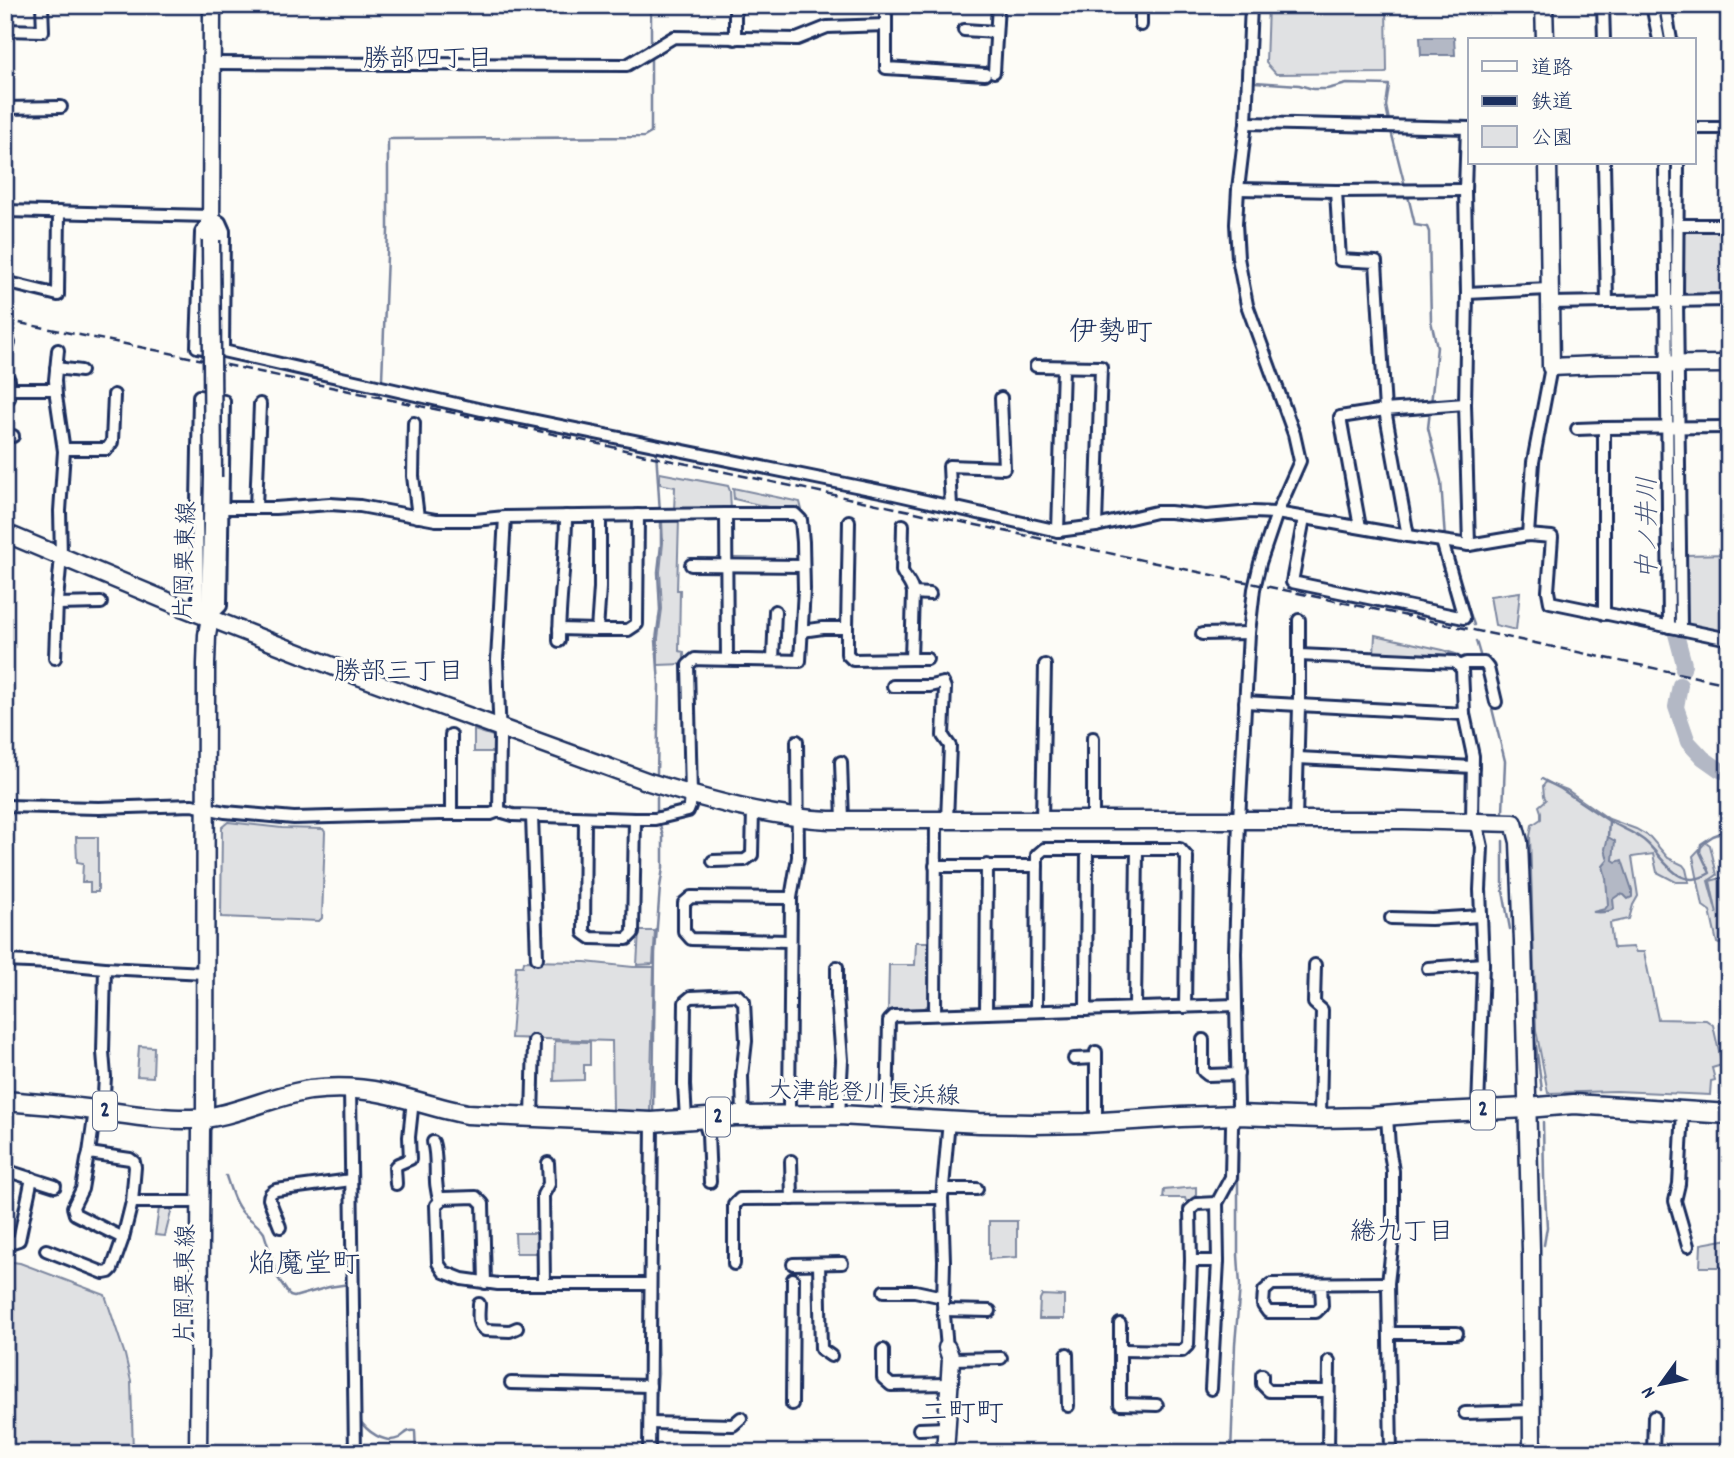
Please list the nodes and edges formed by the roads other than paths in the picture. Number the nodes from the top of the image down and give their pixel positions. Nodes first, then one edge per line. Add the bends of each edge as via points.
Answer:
1 (42, 5) edge
2 (212, 5) edge
3 (735, 5) edge
4 (886, 5) edge
5 (998, 5) edge
6 (1140, 5) edge
7 (1251, 5) edge
8 (1544, 5) edge
9 (1604, 5) edge
10 (1653, 5) edge
11 (1665, 5) edge
12 (1141, 24) dead end
13 (886, 25) junction
14 (5, 30) edge
15 (964, 30) dead end
16 (996, 32) junction
17 (1545, 38) edge
18 (1604, 38) edge
19 (1659, 38) edge
20 (1671, 38) edge
21 (735, 39) junction
22 (212, 63) junction
23 (61, 107) dead end
24 (5, 108) edge
25 (1246, 123) junction
26 (1468, 128) edge
27 (1696, 128) edge
28 (1729, 128) edge
29 (1548, 164) edge
30 (1604, 164) edge
31 (1665, 164) edge
32 (1678, 164) edge
33 (1238, 189) junction
34 (1465, 190) junction
35 (1336, 191) junction
36 (5, 211) edge
37 (59, 212) junction
38 (211, 216) junction
39 (1677, 225) junction
40 (1729, 225) edge
41 (5, 282) edge
42 (1467, 293) junction
43 (1549, 296) junction
44 (1729, 300) edge
45 (1672, 301) junction
46 (1606, 302) junction
47 (58, 350) dead end
48 (223, 351) junction
49 (1729, 364) edge
50 (1672, 365) junction
51 (1035, 366) dead end
52 (1063, 367) junction
53 (1551, 367) junction
54 (56, 368) junction
55 (81, 370) dead end
56 (9, 389) dead end
57 (55, 389) junction
58 (114, 395) dead end
59 (1001, 398) dead end
60 (260, 404) dead end
61 (1465, 404) junction
62 (1385, 410) junction
63 (414, 424) dead end
64 (1673, 427) junction
65 (1604, 428) junction
66 (1729, 428) edge
67 (1577, 429) dead end
68 (64, 449) junction
69 (198, 454) junction
70 (224, 454) junction
71 (951, 507) junction
72 (223, 508) junction
73 (256, 508) junction
74 (1277, 513) junction
75 (726, 514) junction
76 (638, 515) junction
77 (566, 516) junction
78 (600, 516) junction
79 (418, 517) junction
80 (505, 517) junction
81 (1304, 518) junction
82 (849, 521) dead end
83 (904, 525) dead end
84 (1096, 526) junction
85 (1360, 527) junction
86 (1058, 531) junction
87 (5, 533) edge
88 (1528, 535) junction
89 (1408, 536) junction
90 (1443, 541) junction
91 (1469, 545) junction
92 (61, 555) junction
93 (691, 565) dead end
94 (726, 566) junction
95 (803, 566) junction
96 (913, 593) junction
97 (930, 594) dead end
98 (101, 603) dead end
99 (57, 604) junction
100 (775, 611) dead end
101 (1604, 614) junction
102 (210, 617) junction
103 (1299, 620) dead end
104 (1668, 626) junction
105 (847, 628) junction
106 (1681, 629) junction
107 (597, 630) junction
108 (802, 631) junction
109 (1249, 633) junction
110 (1202, 634) dead end
111 (1729, 639) edge
112 (1300, 655) junction
113 (55, 658) dead end
114 (911, 659) junction
115 (926, 659) dead end
116 (727, 660) junction
117 (773, 660) junction
118 (1045, 665) dead end
119 (1459, 666) junction
120 (893, 686) dead end
121 (1245, 702) junction
122 (1496, 702) dead end
123 (1299, 706) junction
124 (1464, 714) junction
125 (499, 726) junction
126 (451, 735) dead end
127 (1093, 738) dead end
128 (797, 741) dead end
129 (1298, 758) junction
130 (841, 762) dead end
131 (1474, 767) junction
132 (691, 794) junction
133 (5, 806) edge
134 (206, 808) junction
135 (753, 810) junction
136 (499, 811) junction
137 (451, 814) junction
138 (532, 816) junction
139 (585, 819) junction
140 (635, 819) junction
141 (798, 819) junction
142 (842, 820) junction
143 (941, 820) junction
144 (1093, 820) junction
145 (1239, 820) junction
146 (1296, 820) junction
147 (1042, 821) junction
148 (1472, 821) junction
149 (1087, 849) junction
150 (1137, 849) junction
151 (713, 861) dead end
152 (987, 865) junction
153 (935, 866) junction
154 (1037, 866) junction
155 (791, 898) junction
156 (1481, 916) junction
157 (1391, 918) dead end
158 (790, 941) junction
159 (537, 958) dead end
160 (5, 961) edge
161 (1483, 964) junction
162 (1315, 965) dead end
163 (837, 967) dead end
164 (105, 968) junction
165 (1428, 968) dead end
166 (205, 974) junction
167 (1236, 1005) junction
168 (1185, 1007) junction
169 (1135, 1008) junction
170 (1086, 1010) junction
171 (1036, 1011) junction
172 (986, 1013) junction
173 (935, 1014) junction
174 (1203, 1040) dead end
175 (534, 1041) dead end
176 (1074, 1059) dead end
177 (1238, 1074) junction
178 (350, 1089) junction
179 (413, 1100) junction
180 (5, 1101) edge
181 (1527, 1108) junction
182 (99, 1110) junction
183 (1478, 1110) junction
184 (1683, 1110) junction
185 (791, 1114) junction
186 (1729, 1114) edge
187 (839, 1115) junction
188 (1238, 1115) junction
189 (743, 1116) junction
190 (1387, 1116) junction
191 (887, 1117) junction
192 (205, 1118) junction
193 (532, 1118) junction
194 (1321, 1118) junction
195 (694, 1119) junction
196 (948, 1121) junction
197 (652, 1122) junction
198 (1096, 1122) junction
199 (433, 1142) dead end
200 (89, 1153) junction
201 (791, 1161) dead end
202 (548, 1163) dead end
203 (5, 1170) edge
204 (32, 1178) junction
205 (351, 1180) junction
206 (710, 1182) dead end
207 (396, 1184) dead end
208 (55, 1186) dead end
209 (977, 1189) dead end
210 (943, 1194) junction
211 (792, 1199) junction
212 (440, 1201) junction
213 (132, 1202) junction
214 (200, 1202) junction
215 (1217, 1203) junction
216 (280, 1227) dead end
217 (123, 1238) junction
218 (5, 1242) edge
219 (1688, 1246) dead end
220 (46, 1250) dead end
221 (1191, 1261) junction
222 (1218, 1261) junction
223 (842, 1263) dead end
224 (734, 1264) dead end
225 (793, 1264) dead end
226 (819, 1264) junction
227 (793, 1279) dead end
228 (485, 1283) junction
229 (1388, 1283) junction
230 (544, 1284) junction
231 (650, 1284) junction
232 (1321, 1284) junction
233 (884, 1291) dead end
234 (943, 1297) junction
235 (479, 1304) dead end
236 (943, 1310) junction
237 (990, 1311) dead end
238 (1120, 1324) dead end
239 (517, 1328) dead end
240 (1389, 1333) junction
241 (1457, 1333) dead end
242 (883, 1350) dead end
243 (1120, 1350) junction
244 (949, 1353) junction
245 (1067, 1354) dead end
246 (831, 1356) dead end
247 (1001, 1358) dead end
248 (1329, 1361) dead end
249 (1262, 1375) dead end
250 (511, 1383) dead end
251 (950, 1384) junction
252 (650, 1386) junction
253 (1211, 1389) dead end
254 (1328, 1391) junction
255 (792, 1404) dead end
256 (1157, 1405) dead end
257 (1068, 1406) dead end
258 (1532, 1410) junction
259 (1465, 1413) dead end
260 (1654, 1417) dead end
261 (741, 1418) dead end
262 (650, 1423) junction
263 (919, 1429) dead end
264 (947, 1429) junction
265 (198, 1453) edge
266 (208, 1453) edge
267 (355, 1453) edge
268 (649, 1453) edge
269 (945, 1453) edge
270 (1328, 1453) edge
271 (1391, 1453) edge
272 (1532, 1453) edge
273 (1653, 1453) edge

1 - 14 street via 43,31
2 - 22 street, 片岡栗東線
3 - 21 street
4 - 13 street
5 - 16 street
6 - 12 street
7 - 25 street
8 - 17 street
9 - 18 street
10 - 19 street
11 - 20 street
13 - 16 street via 886,68 990,73
13 - 21 street via 827,27 797,39
15 - 16 street
21 - 22 street via 674,37 627,65
22 - 38 street, 片岡栗東線
23 - 24 street
25 - 26 street
25 - 33 street
26 - 34 street
27 - 28 street
29 - 43 street
30 - 46 street
31 - 45 street
32 - 39 street
33 - 35 street
33 - 74 street via 1238,258 1247,305 1300,461
34 - 35 street
34 - 42 street
35 - 62 street via 1340,261 1376,262
36 - 37 street
37 - 38 street
37 - 41 street via 58,295
38 - 48 street via 224,231
38 - 48 street via 201,233 197,346
38 - 102 street, 片岡栗東線, bridge
39 - 40 street
39 - 45 street
42 - 43 street
42 - 61 street
43 - 46 street
43 - 53 street
44 - 45 street
45 - 46 street
45 - 50 street
47 - 54 street
48 - 71 street
49 - 50 street
50 - 53 street
50 - 64 street
51 - 52 street
52 - 84 street via 1101,367
52 - 86 street
53 - 88 street via 1533,462
54 - 55 street
54 - 57 street
56 - 57 street
57 - 68 street
58 - 68 street via 112,442 107,449
59 - 71 street via 1004,468 949,466
60 - 73 street
61 - 62 street
61 - 91 street
62 - 85 street via 1340,417
62 - 89 street
63 - 79 street
64 - 65 street
64 - 66 street
64 - 104 street
64 - 106 street
65 - 67 street
65 - 101 street
68 - 92 street
69 - 70 street
69 - 70 street via 199,396 224,401
69 - 102 street via 198,603
70 - 72 street
71 - 86 street
72 - 73 street
72 - 102 street via 221,606
73 - 79 street via 330,503
74 - 81 street
74 - 84 street via 1206,516 1156,512
74 - 109 street via 1254,589
75 - 76 street
75 - 94 street
75 - 95 street via 795,514 801,520
76 - 78 street
76 - 107 street via 637,624 628,630
77 - 78 street
77 - 80 street
77 - 107 street via 559,635
78 - 107 street
79 - 80 street
80 - 125 street via 497,660
81 - 85 street
81 - 90 street via 1292,582 1464,618
82 - 105 street
83 - 96 street via 902,571
84 - 86 street
85 - 89 street
87 - 92 street
88 - 91 street
88 - 101 street via 1552,537 1550,602
89 - 90 street
90 - 91 street
92 - 99 street
92 - 102 street
93 - 94 street
94 - 95 street
94 - 116 street
95 - 108 street
96 - 97 street
96 - 114 street
98 - 99 street
99 - 113 street
100 - 117 street
101 - 104 street
102 - 125 street
102 - 134 street, 片岡栗東線
103 - 112 street
104 - 106 street
105 - 108 street
105 - 114 street via 847,654 853,660
106 - 111 street
108 - 117 street via 800,662
109 - 110 street
109 - 121 street
112 - 119 street via 1455,662
112 - 123 street
114 - 115 street
116 - 117 street
116 - 132 street via 695,659 688,665
118 - 147 street
119 - 122 street via 1482,663 1488,668
119 - 124 street
120 - 143 street via 943,683 945,688 943,736 950,746
121 - 123 street
121 - 145 street
123 - 124 street
123 - 129 street
124 - 131 street
125 - 132 street
125 - 136 street
126 - 137 street
127 - 144 street
128 - 141 street
129 - 131 street
129 - 146 street
130 - 142 street
131 - 148 street
132 - 135 street
132 - 140 street via 688,811
133 - 134 street
134 - 137 street via 294,818
134 - 166 street, 片岡栗東線
135 - 141 street
135 - 151 street via 752,855 745,860
136 - 137 street
136 - 138 street
138 - 139 street
138 - 159 street
139 - 140 street
139 - 140 street via 584,933 591,938 627,939 633,933
141 - 142 street
141 - 155 street
142 - 143 street
143 - 147 street
143 - 153 street
144 - 145 street
144 - 147 street
145 - 146 street
145 - 167 street
146 - 148 street
148 - 156 street via 1482,847
148 - 181 street via 1514,823 1519,842
149 - 150 street
149 - 154 street via 1044,849 1037,855
149 - 170 street
150 - 168 street via 1180,849 1187,857
150 - 169 street
152 - 153 street
152 - 154 street
152 - 172 street
153 - 173 street
154 - 171 street
155 - 158 street
155 - 158 street via 691,897 684,904 684,931 691,939
156 - 157 street
156 - 161 street
158 - 185 street
160 - 164 street
161 - 165 street
161 - 183 street
162 - 194 street via 1314,1003 1322,1010
163 - 187 street via 842,1060
164 - 166 street
164 - 182 street via 105,1077
166 - 192 street, 片岡栗東線
167 - 168 street
167 - 177 street
168 - 169 street
169 - 170 street
170 - 171 street
171 - 172 street
172 - 173 street
173 - 191 street via 894,1016 889,1021
174 - 177 street via 1203,1071 1208,1075
175 - 193 street
176 - 198 street via 1096,1055
177 - 188 street
178 - 179 main road, 大津能登川長浜線 / 2
178 - 192 main road, 大津能登川長浜線 / 2 via 309,1091
178 - 205 street
179 - 193 main road, 大津能登川長浜線 / 2 via 467,1114
179 - 207 street via 410,1160 395,1167
180 - 182 main road, 大津能登川長浜線 / 2
181 - 183 main road, 大津能登川長浜線 / 2
181 - 184 main road, 大津能登川長浜線 / 2 via 1574,1104
181 - 258 street
182 - 192 main road, 大津能登川長浜線 / 2 via 171,1119
182 - 200 street
183 - 190 main road, 大津能登川長浜線 / 2
184 - 186 main road, 大津能登川長浜線 / 2
184 - 219 street via 1675,1201
185 - 187 main road, 大津能登川長浜線 / 2
185 - 189 main road, 大津能登川長浜線 / 2
187 - 191 main road, 大津能登川長浜線 / 2
188 - 194 main road, 大津能登川長浜線 / 2
188 - 198 main road, 大津能登川長浜線 / 2
188 - 215 street via 1232,1126 1231,1177
189 - 195 main road, 大津能登川長浜線 / 2
189 - 195 street via 744,1002 737,995 691,997 685,1002 684,1085
190 - 194 main road, 大津能登川長浜線 / 2
190 - 229 street via 1393,1171
191 - 196 main road, 大津能登川長浜線 / 2
192 - 214 street, 片岡栗東線
192 - 266 street, 片岡栗東線 via 212,1129
193 - 197 main road, 大津能登川長浜線 / 2
195 - 197 main road, 大津能登川長浜線 / 2
195 - 206 street via 708,1134
196 - 198 main road, 大津能登川長浜線 / 2
196 - 210 street
197 - 231 street
199 - 212 street
200 - 213 street via 134,1162
200 - 217 street via 82,1189 73,1207 75,1214
201 - 211 street
202 - 230 street via 549,1184 543,1195
203 - 204 street
204 - 208 street
204 - 218 street via 19,1240
205 - 216 street via 271,1192 269,1199
205 - 267 street
209 - 210 street
210 - 211 street
210 - 234 street
211 - 224 street via 740,1199 734,1205
212 - 228 street via 436,1205 438,1263 444,1272
212 - 228 street via 476,1197 483,1204
213 - 214 street
213 - 217 street
214 - 265 street, 片岡栗東線
215 - 221 street via 1197,1204 1190,1210
215 - 222 street
217 - 220 street via 112,1269 104,1273
221 - 222 street
221 - 243 street via 1188,1345 1182,1351
222 - 253 street
223 - 226 street
225 - 226 street
226 - 246 street via 821,1349
227 - 255 street
228 - 230 street
229 - 232 street
229 - 240 street
230 - 231 street
231 - 252 street
232 - 232 street via 1272,1284 1264,1291 1263,1306 1268,1312 1316,1312 1322,1306
233 - 234 street
234 - 236 street
235 - 239 street via 481,1329
236 - 237 street
236 - 244 street
238 - 243 street
240 - 241 street
240 - 271 street
242 - 251 street via 883,1378 891,1385
243 - 256 street via 1120,1404
244 - 247 street
244 - 251 street
245 - 257 street
248 - 254 street
249 - 254 street via 1262,1384 1269,1391
250 - 252 street
251 - 264 street
252 - 262 street
254 - 270 street
258 - 259 street
258 - 272 street
260 - 273 street
261 - 262 street via 733,1425
262 - 268 street
263 - 264 street
264 - 269 street

